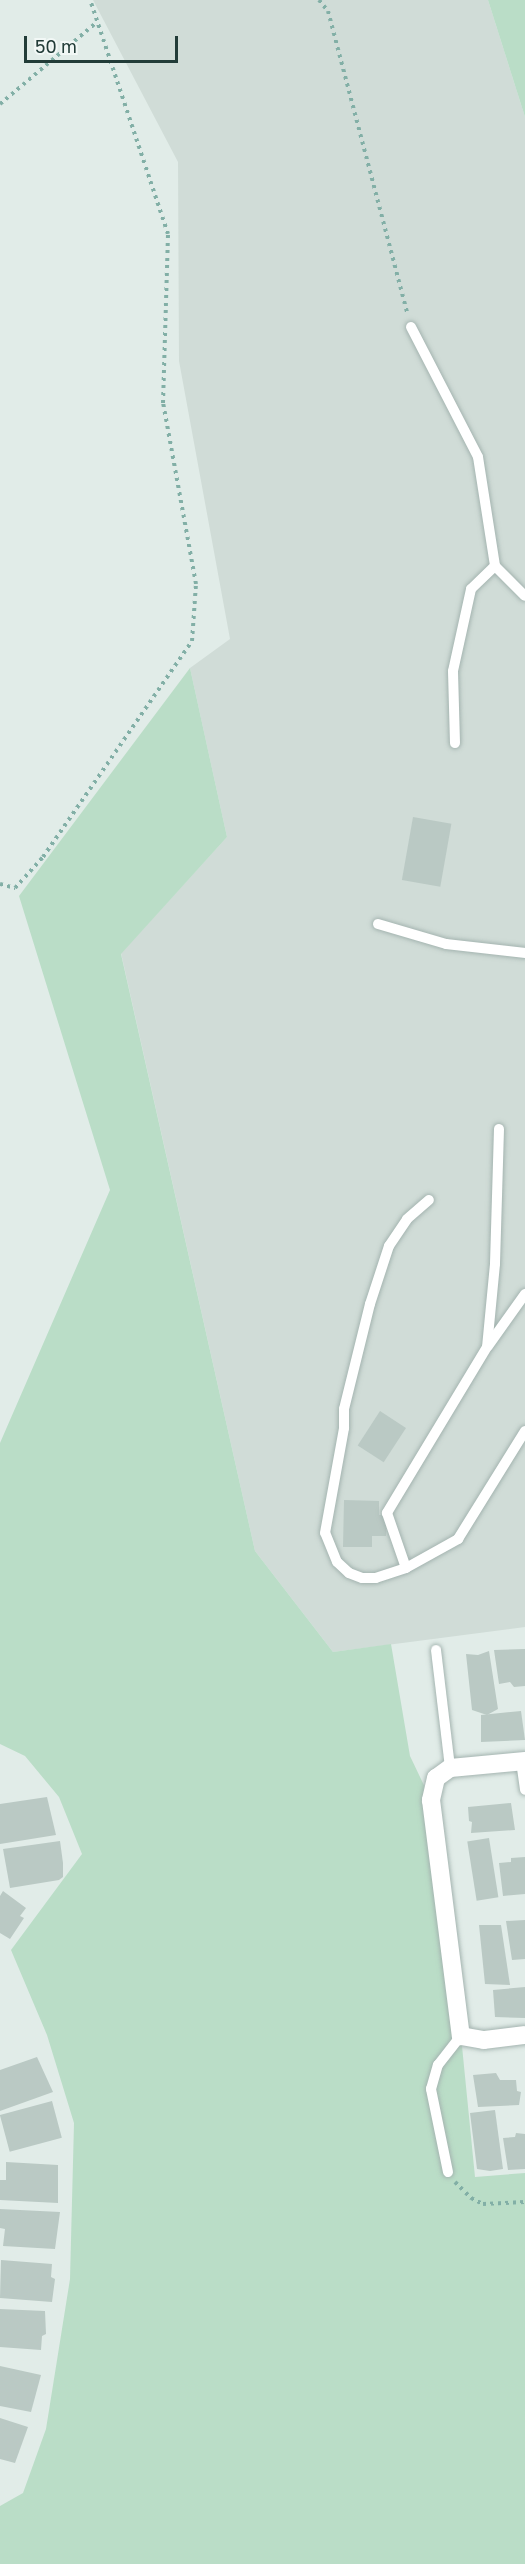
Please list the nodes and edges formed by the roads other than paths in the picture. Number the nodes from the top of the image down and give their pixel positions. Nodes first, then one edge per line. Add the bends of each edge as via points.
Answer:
1 (411, 327) road end
2 (495, 566) junction
3 (525, 597) edge
4 (455, 743) dead end
5 (378, 924) dead end
6 (525, 952) edge
7 (499, 1130) dead end
8 (429, 1200) dead end
9 (525, 1294) edge
10 (487, 1347) junction
11 (525, 1431) edge
12 (406, 1568) junction
13 (436, 1650) dead end
14 (523, 1761) edge
15 (450, 1768) junction
16 (525, 1790) edge
17 (525, 2035) edge
18 (461, 2036) junction
19 (448, 2172) road end

1 - 2 lane via 478,457
2 - 3 lane
2 - 4 lane via 471,589 468,601 453,671
5 - 6 lane via 446,944
7 - 10 lane via 495,1264
8 - 12 lane via 407,1219 390,1246 370,1304 344,1408 344,1428 325,1533 337,1562 349,1573 376,1578
9 - 10 lane
10 - 12 lane via 387,1514
11 - 12 lane via 458,1539
13 - 15 lane
14 - 15 street
14 - 16 lane
15 - 18 street via 436,1778 431,1800
17 - 18 street via 484,2040
18 - 19 lane via 438,2065 431,2089

